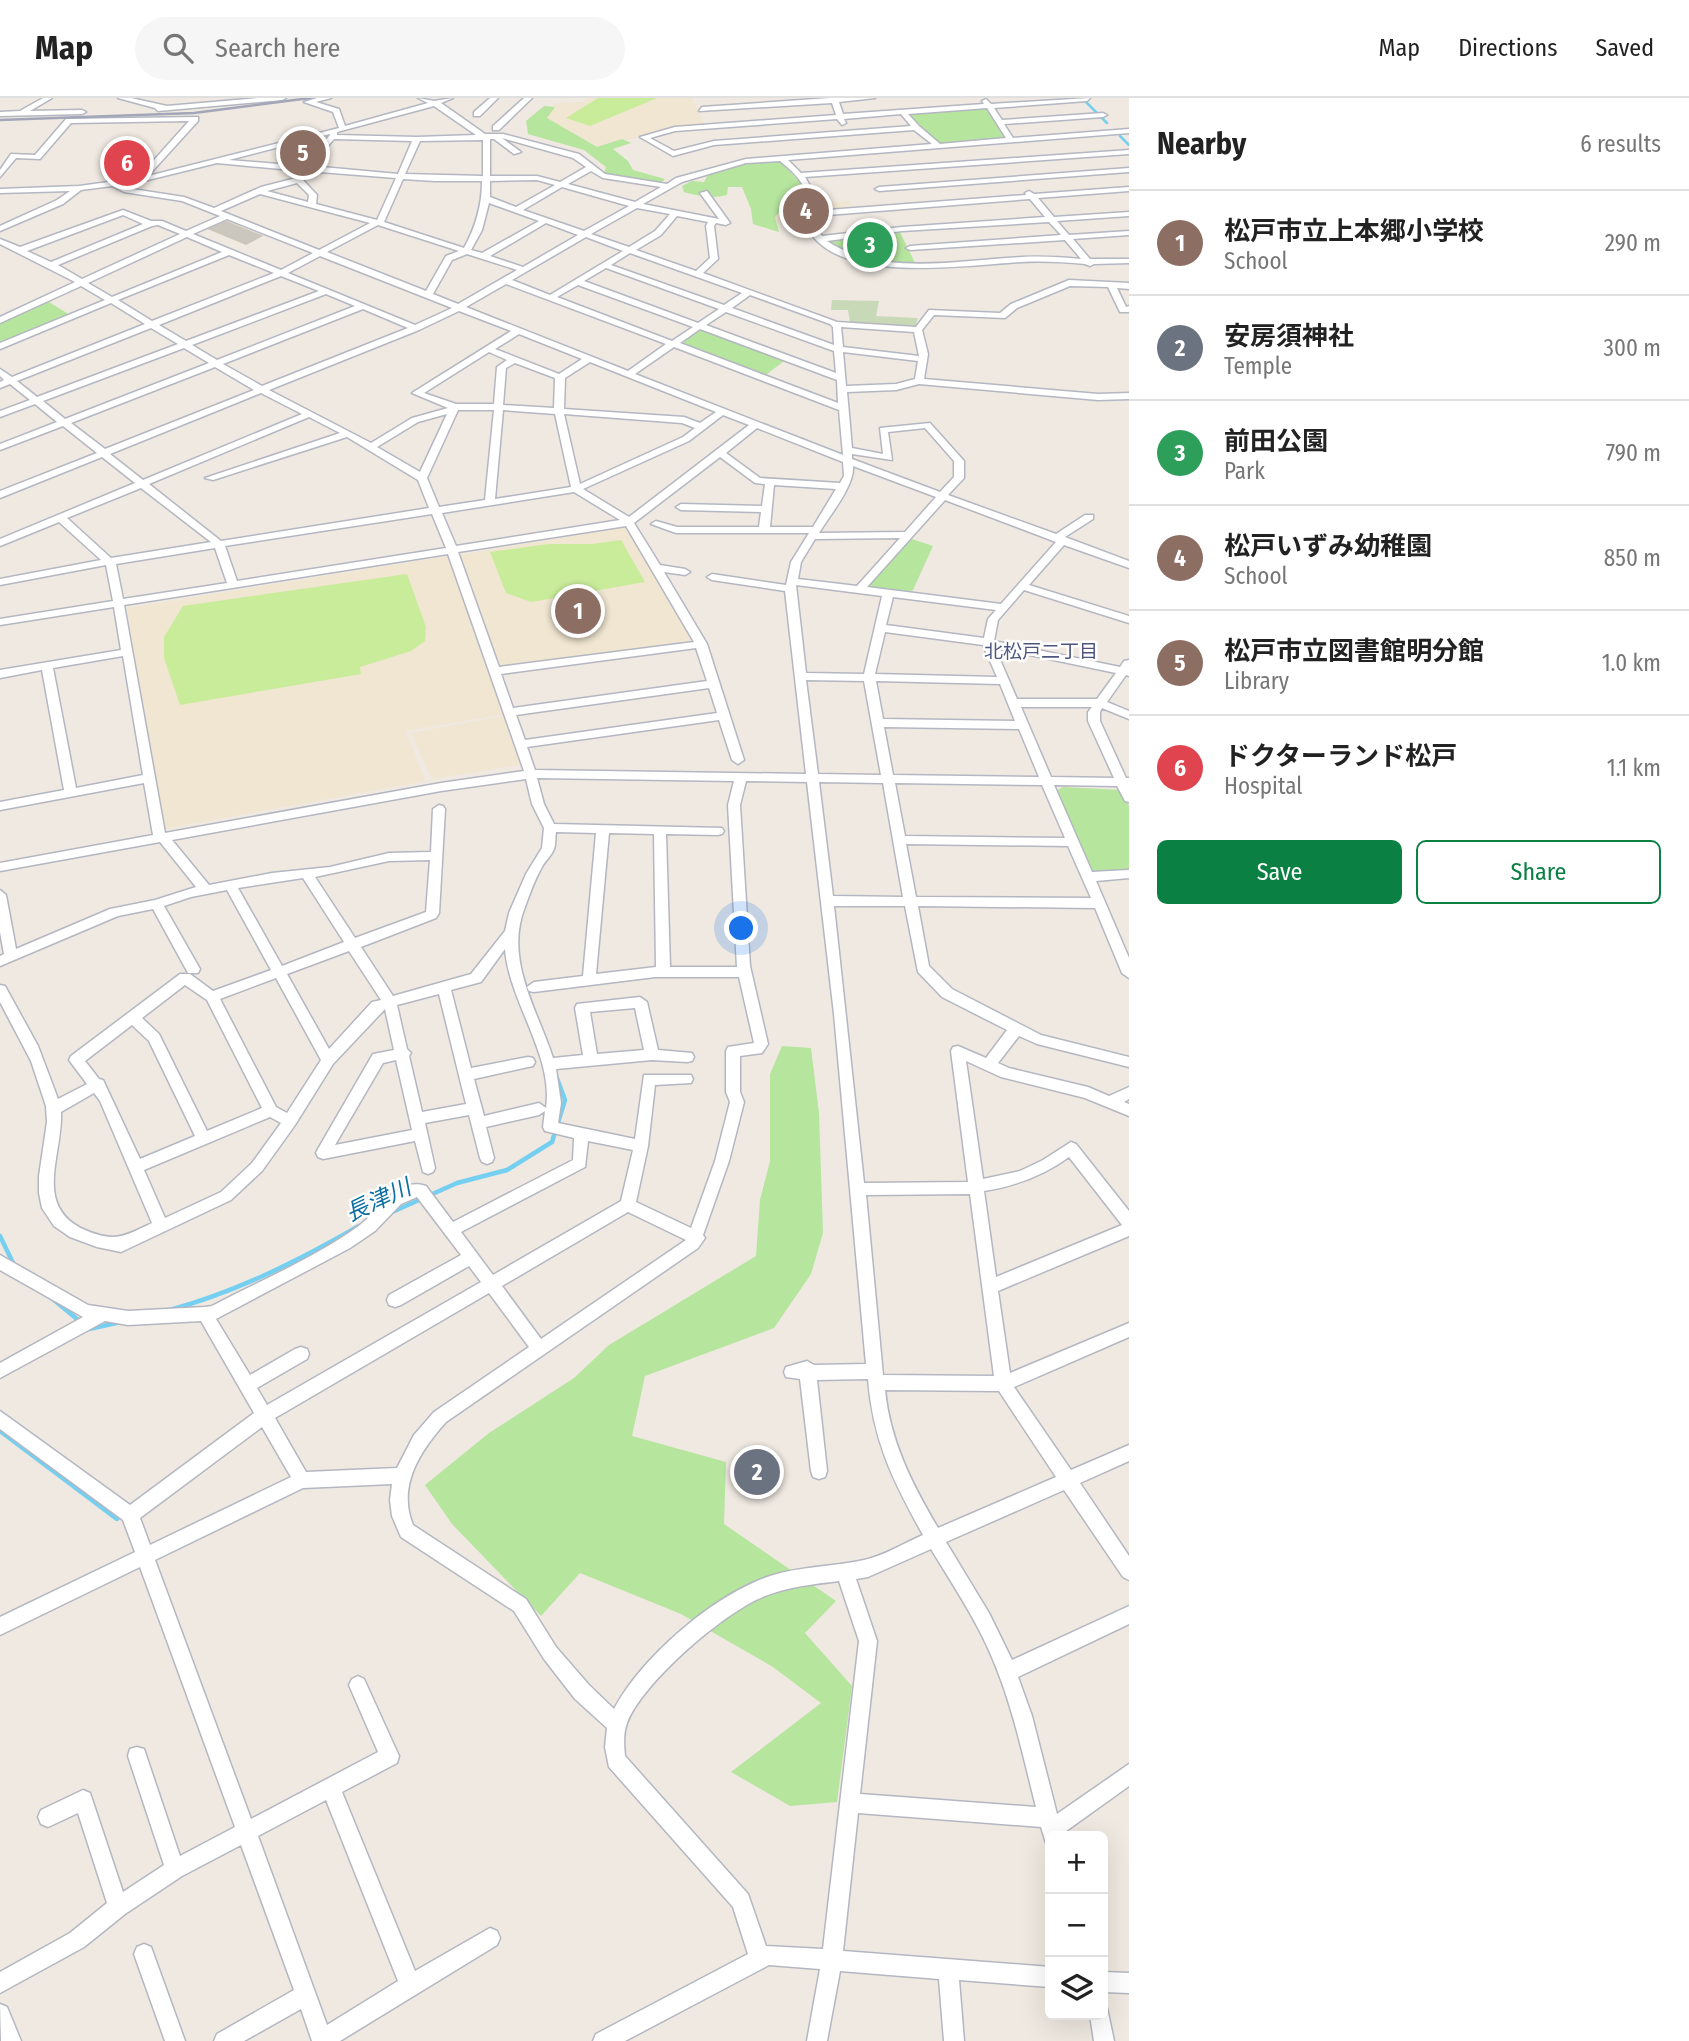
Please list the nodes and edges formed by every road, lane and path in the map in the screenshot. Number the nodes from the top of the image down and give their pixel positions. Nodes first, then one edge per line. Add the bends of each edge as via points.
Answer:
1 (46, 98) edge
2 (123, 98) edge
3 (282, 98) edge
4 (327, 98) edge
5 (422, 98) edge
6 (449, 98) edge
7 (494, 98) edge
8 (528, 98) edge
9 (698, 98) edge
10 (871, 98) edge
11 (984, 98) edge
12 (1087, 98) edge
13 (834, 99) edge
14 (1043, 100) edge
15 (436, 104) junction
16 (989, 106) junction
17 (457, 107) dead end
18 (166, 108) junction
19 (702, 109) junction
20 (903, 112) junction
21 (0, 114) edge
22 (22, 114) junction
23 (477, 114) dead end
24 (1103, 115) junction
25 (839, 117) junction
26 (1000, 122) junction
27 (708, 126) junction
28 (496, 128) dead end
29 (916, 128) junction
30 (343, 129) junction
31 (1124, 132) edge
32 (846, 133) junction
33 (332, 134) junction
34 (494, 138) junction
35 (417, 139) junction
36 (1011, 140) junction
37 (1129, 141) edge
38 (984, 142) junction
39 (714, 143) junction
40 (939, 146) junction
41 (517, 152) dead end
42 (1129, 152) edge
43 (852, 153) junction
44 (782, 158) junction
45 (218, 161) junction
46 (1000, 162) junction
47 (590, 167) junction
48 (724, 167) junction
49 (306, 169) junction
50 (1129, 170) edge
51 (865, 171) junction
52 (0, 175) edge
53 (799, 176) junction
54 (400, 177) junction
55 (487, 179) junction
56 (1016, 179) junction
57 (140, 180) junction
58 (299, 180) junction
59 (561, 184) junction
60 (115, 185) junction
61 (668, 186) junction
62 (79, 188) junction
63 (880, 189) junction
64 (1129, 189) edge
65 (0, 191) edge
66 (259, 191) junction
67 (704, 193) dead end
68 (1031, 197) junction
69 (486, 198) junction
70 (312, 205) junction
71 (636, 205) junction
72 (890, 208) junction
73 (517, 210) junction
74 (214, 211) junction
75 (674, 214) junction
76 (810, 214) junction
77 (1129, 214) edge
78 (226, 216) junction
79 (1051, 219) junction
80 (546, 220) junction
81 (713, 221) junction
82 (379, 223) junction
83 (150, 224) junction
84 (0, 229) edge
85 (902, 229) junction
86 (1129, 233) edge
87 (585, 234) junction
88 (187, 235) junction
89 (1067, 237) junction
90 (820, 239) junction
91 (0, 241) edge
92 (910, 248) junction
93 (629, 250) junction
94 (18, 251) junction
95 (466, 251) junction
96 (228, 252) junction
97 (320, 253) junction
98 (482, 257) junction
99 (1129, 261) edge
100 (1090, 264) junction
101 (52, 265) junction
102 (605, 265) junction
103 (918, 265) junction
104 (525, 270) junction
105 (281, 273) junction
106 (698, 274) junction
107 (506, 281) junction
108 (83, 282) junction
109 (579, 282) junction
110 (1129, 286) edge
111 (1112, 287) junction
112 (327, 291) junction
113 (749, 292) junction
114 (427, 295) junction
115 (550, 298) junction
116 (111, 300) junction
117 (449, 303) junction
118 (364, 306) junction
119 (460, 307) junction
120 (725, 309) junction
121 (1129, 309) edge
122 (2, 318) edge
123 (153, 324) junction
124 (835, 324) junction
125 (411, 326) junction
126 (699, 326) junction
127 (519, 330) junction
128 (918, 330) junction
129 (185, 344) junction
130 (671, 344) junction
131 (0, 346) edge
132 (488, 349) junction
133 (838, 349) junction
134 (590, 358) junction
135 (514, 359) junction
136 (923, 359) junction
137 (217, 363) junction
138 (0, 372) edge
139 (772, 372) dead end
140 (629, 374) junction
141 (560, 377) junction
142 (763, 378) junction
143 (841, 378) junction
144 (12, 381) junction
145 (919, 381) junction
146 (0, 385) edge
147 (257, 387) junction
148 (842, 389) junction
149 (1129, 396) edge
150 (37, 401) junction
151 (498, 407) junction
152 (454, 408) junction
153 (843, 408) junction
154 (724, 410) junction
155 (559, 411) junction
156 (0, 414) edge
157 (309, 414) junction
158 (65, 422) junction
159 (757, 424) junction
160 (701, 427) junction
161 (348, 435) junction
162 (0, 447) edge
163 (371, 447) junction
164 (101, 450) junction
165 (720, 453) junction
166 (848, 456) junction
167 (201, 459) junction
168 (210, 478) junction
169 (422, 478) junction
170 (770, 481) junction
171 (142, 483) junction
172 (844, 485) junction
173 (0, 486) edge
174 (576, 489) junction
175 (219, 491) dead end
176 (0, 495) edge
177 (942, 495) junction
178 (490, 502) junction
179 (681, 507) dead end
180 (767, 509) junction
181 (436, 511) junction
182 (60, 517) junction
183 (1089, 517) dead end
184 (629, 522) junction
185 (656, 524) dead end
186 (764, 531) junction
187 (814, 533) junction
188 (907, 536) junction
189 (1060, 539) junction
190 (0, 543) edge
191 (219, 544) junction
192 (452, 550) junction
193 (110, 561) junction
194 (1129, 565) edge
195 (655, 567) junction
196 (685, 572) dead end
197 (712, 577) dead end
198 (0, 582) edge
199 (233, 584) junction
200 (790, 585) junction
201 (1022, 586) junction
202 (859, 590) junction
203 (888, 594) junction
204 (119, 602) junction
205 (1001, 607) junction
206 (1129, 620) edge
207 (0, 622) edge
208 (881, 628) junction
209 (702, 644) junction
210 (988, 644) junction
211 (127, 652) junction
212 (47, 666) junction
213 (1127, 668) edge
214 (495, 671) junction
215 (0, 674) edge
216 (802, 676) junction
217 (869, 677) junction
218 (1003, 681) junction
219 (713, 684) junction
220 (1013, 703) junction
221 (1100, 703) junction
222 (509, 712) junction
223 (1129, 715) edge
224 (724, 716) junction
225 (878, 723) junction
226 (1022, 725) junction
227 (521, 744) junction
228 (738, 760) dead end
229 (531, 774) junction
230 (741, 777) junction
231 (149, 778) junction
232 (815, 779) junction
233 (889, 779) junction
234 (1046, 781) junction
235 (1126, 782) edge
236 (71, 793) junction
237 (1129, 798) edge
238 (0, 806) edge
239 (439, 809) dead end
240 (550, 828) junction
241 (603, 829) junction
242 (660, 830) junction
243 (718, 831) dead end
244 (161, 837) junction
245 (900, 840) junction
246 (1072, 842) junction
247 (435, 856) junction
248 (0, 867) edge
249 (307, 874) junction
250 (1129, 874) edge
251 (1088, 877) junction
252 (230, 885) junction
253 (205, 889) junction
254 (0, 895) edge
255 (828, 901) junction
256 (911, 902) junction
257 (1099, 902) junction
258 (156, 904) junction
259 (510, 934) junction
260 (352, 945) junction
261 (5, 959) edge
262 (193, 969) dead end
263 (281, 972) junction
264 (663, 972) junction
265 (743, 972) junction
266 (1129, 973) edge
267 (590, 981) junction
268 (534, 987) dead end
269 (444, 988) junction
270 (0, 990) edge
271 (212, 997) junction
272 (390, 1003) junction
273 (133, 1017) junction
274 (1016, 1029) junction
275 (404, 1053) junction
276 (652, 1055) junction
277 (687, 1057) dead end
278 (328, 1060) junction
279 (591, 1060) junction
280 (527, 1062) dead end
281 (1129, 1062) edge
282 (548, 1064) junction
283 (989, 1065) junction
284 (465, 1074) junction
285 (686, 1079) dead end
286 (98, 1084) junction
287 (1129, 1093) edge
288 (1111, 1101) junction
289 (473, 1108) junction
290 (53, 1109) junction
291 (539, 1110) dead end
292 (1129, 1110) edge
293 (271, 1111) junction
294 (418, 1119) junction
295 (290, 1121) junction
296 (477, 1123) junction
297 (420, 1134) junction
298 (581, 1135) junction
299 (204, 1139) junction
300 (641, 1146) junction
301 (487, 1158) dead end
302 (136, 1167) junction
303 (428, 1168) dead end
304 (859, 1189) junction
305 (975, 1189) junction
306 (628, 1205) junction
307 (1129, 1223) edge
308 (161, 1226) junction
309 (1129, 1229) edge
310 (452, 1230) junction
311 (697, 1238) junction
312 (472, 1257) junction
313 (0, 1262) edge
314 (492, 1285) junction
315 (990, 1287) junction
316 (395, 1300) dead end
317 (205, 1314) junction
318 (102, 1315) junction
319 (1129, 1330) edge
320 (538, 1347) junction
321 (301, 1354) dead end
322 (0, 1371) edge
323 (876, 1377) junction
324 (1003, 1384) junction
325 (248, 1385) junction
326 (266, 1414) junction
327 (0, 1419) edge
328 (1129, 1453) edge
329 (819, 1471) dead end
330 (402, 1476) junction
331 (302, 1480) junction
332 (1067, 1481) junction
333 (130, 1516) junction
334 (937, 1540) junction
335 (144, 1558) junction
336 (1129, 1571) edge
337 (845, 1572) junction
338 (1129, 1615) edge
339 (0, 1626) edge
340 (1007, 1671) junction
341 (358, 1685) dead end
342 (617, 1724) junction
343 (137, 1756) dead end
344 (1129, 1774) edge
345 (331, 1788) junction
346 (851, 1803) junction
347 (48, 1817) dead end
348 (1050, 1828) edge
349 (247, 1832) junction
350 (175, 1869) junction
351 (118, 1907) junction
352 (489, 1938) dead end
353 (144, 1954) dead end
354 (759, 1957) junction
355 (832, 1960) junction
356 (948, 1968) junction
357 (1045, 1977) edge
358 (1108, 1982) edge
359 (0, 1983) edge
360 (1129, 1983) edge
361 (410, 1985) junction
362 (305, 1995) junction
363 (0, 2014) edge
364 (1101, 2020) edge
365 (635, 2034) edge
366 (323, 2040) edge
367 (11, 2041) edge
368 (175, 2041) edge
369 (224, 2041) edge
370 (603, 2041) edge
371 (817, 2041) edge
372 (954, 2041) edge
373 (1104, 2041) edge

1 - 22 street
2 - 18 street
3 - 18 street
4 - 30 street via 308,102 336,111
5 - 15 street
6 - 15 street
7 - 23 street
8 - 28 street
9 - 19 street
10 - 13 street
11 - 16 street
12 - 14 street
12 - 24 street
13 - 19 street
13 - 25 street
14 - 16 street
15 - 30 street
15 - 34 street
16 - 20 street
16 - 26 street
17 - 34 street
18 - 22 street
19 - 27 street
20 - 25 street
20 - 29 street
21 - 22 street
24 - 26 street
24 - 31 street
25 - 27 street
25 - 32 street
26 - 36 street
27 - 39 street
27 - 39 street via 644,137 673,154
29 - 32 street
29 - 40 street
30 - 33 street
31 - 36 street
31 - 37 street
32 - 39 street
32 - 43 street
33 - 35 street
33 - 45 street
33 - 49 street
34 - 35 street
34 - 41 street
34 - 47 street via 576,156
34 - 55 street
35 - 54 street
36 - 38 street
38 - 40 street
38 - 46 street
39 - 48 street
40 - 43 street
42 - 46 street
43 - 44 street
43 - 51 street
44 - 48 street
44 - 53 street
45 - 49 street
45 - 57 street
46 - 51 street
46 - 56 street
47 - 59 street
47 - 61 street via 603,176
48 - 61 street
49 - 54 street
49 - 58 street
50 - 56 street
51 - 53 street
51 - 63 street
52 - 57 street via 14,156 37,157 69,121 195,119
53 - 76 street via 808,186
54 - 55 street
54 - 82 street
55 - 59 street via 537,178
55 - 69 street
56 - 63 street
56 - 68 street
57 - 60 street
58 - 66 street
58 - 70 street via 313,195
59 - 71 street
59 - 73 street
60 - 62 street
60 - 74 street via 171,196
61 - 71 street
62 - 65 street
62 - 84 street via 60,202
63 - 72 street
64 - 68 street
66 - 70 street
66 - 74 street
67 - 81 street via 726,223
68 - 72 street
68 - 79 street
69 - 73 street
69 - 95 street via 478,230
70 - 82 street
71 - 75 street
71 - 87 street
72 - 76 street
72 - 85 street
73 - 80 street
74 - 78 street
75 - 81 street
75 - 93 street via 658,233
76 - 90 street via 811,226
77 - 79 street
78 - 88 street
78 - 97 street
79 - 85 street
79 - 89 street
80 - 87 street
80 - 98 street
81 - 106 street via 714,259
82 - 95 street
82 - 97 street
83 - 88 street via 159,223
83 - 94 street via 123,212
83 - 101 street
85 - 90 street
85 - 92 street
86 - 89 street
87 - 93 street
87 - 104 street
88 - 96 street
88 - 108 street
89 - 92 street
89 - 100 street
90 - 103 street via 848,254
91 - 94 street
92 - 103 street
93 - 102 street
93 - 106 street
94 - 101 street
95 - 98 street
95 - 114 street via 449,258
96 - 105 street
96 - 116 street
97 - 105 street
97 - 114 street
98 - 104 street
99 - 100 street
100 - 103 street via 1042,259
101 - 108 street
102 - 109 street
102 - 120 street
104 - 107 street
105 - 112 street
105 - 123 street
106 - 113 street
107 - 115 street
107 - 119 street
108 - 116 street
108 - 122 street
109 - 115 street
109 - 126 street
110 - 111 street
111 - 121 street via 1123,310
111 - 128 street via 1069,283 1014,306 1002,316 932,312
112 - 118 street
112 - 129 street
113 - 120 street
113 - 124 street
114 - 117 street
115 - 130 street
116 - 123 street
116 - 131 street
117 - 119 street
117 - 125 street
118 - 125 street
118 - 137 street
119 - 125 street
119 - 127 street
120 - 126 street
120 - 133 street
123 - 129 street
123 - 144 street
124 - 128 street
124 - 133 street
125 - 147 street
126 - 130 street
126 - 143 street via 785,362
127 - 132 street
127 - 134 street
128 - 136 street
129 - 137 street
129 - 150 street
130 - 140 street
130 - 142 street
132 - 135 street
132 - 152 street via 417,393
133 - 136 street
133 - 143 street
134 - 140 street
134 - 141 street
135 - 141 street
135 - 151 street via 502,367
136 - 145 street
137 - 147 street
137 - 158 street
138 - 144 street
139 - 142 street
140 - 154 street
141 - 155 street
142 - 153 street
143 - 148 street
144 - 146 street
144 - 150 street
145 - 148 street via 896,387
145 - 149 street
147 - 157 street
147 - 164 street
148 - 153 street
150 - 156 street
150 - 158 street
151 - 152 street
151 - 155 street
151 - 178 street
152 - 163 street via 415,420
152 - 169 street
153 - 166 street
154 - 159 street
154 - 160 street
155 - 160 street via 684,420
155 - 174 street
157 - 161 street
157 - 167 street
158 - 162 street
158 - 164 street
159 - 165 street
159 - 166 street
160 - 174 street via 686,439
161 - 163 street
161 - 168 street
163 - 169 street
164 - 171 street
164 - 173 street
164 - 176 street
165 - 170 street via 758,481
165 - 184 street
166 - 172 street via 849,476
166 - 177 street
166 - 177 street via 889,458 883,430 928,425 959,461 959,478
167 - 168 street
167 - 171 street
168 - 175 street
169 - 181 street
170 - 172 street
170 - 180 street
171 - 182 street
171 - 191 street
172 - 187 street
174 - 178 street
174 - 184 street
177 - 188 street
177 - 189 street
178 - 181 street
179 - 180 street
180 - 186 street
181 - 191 street
181 - 192 street
182 - 190 street
182 - 193 street
183 - 189 street
184 - 192 street
184 - 195 street
185 - 186 street via 676,530
186 - 187 street
187 - 188 street
187 - 200 street via 796,562
188 - 202 street
189 - 194 street
189 - 201 street
191 - 193 street
191 - 199 street
192 - 199 street
192 - 214 street
193 - 198 street
193 - 204 street
195 - 196 street
195 - 209 street
197 - 200 street
199 - 204 street
200 - 202 street
200 - 216 street
201 - 205 street
201 - 206 street
202 - 203 street
203 - 205 street
203 - 208 street
204 - 207 street
204 - 211 street
205 - 210 street via 989,627
208 - 210 street
208 - 217 street
209 - 214 street
209 - 219 street
210 - 213 street
210 - 218 street
211 - 212 street
211 - 231 street
212 - 215 street
212 - 236 street
213 - 221 street
214 - 222 street
216 - 217 street
216 - 232 street
217 - 218 street
217 - 225 street
218 - 220 street
219 - 222 street
219 - 224 street
220 - 221 street
220 - 226 street
221 - 223 street
221 - 235 street via 1094,721
222 - 227 street
224 - 227 street
224 - 228 street
225 - 226 street
225 - 233 street
226 - 234 street
227 - 229 street
229 - 230 street
229 - 240 street
229 - 244 street
230 - 232 street
230 - 265 street via 734,805
231 - 236 street
231 - 244 street
232 - 233 street
232 - 255 street
233 - 234 street
233 - 245 street
234 - 235 street
234 - 246 street
235 - 237 street
236 - 238 street
239 - 247 street
240 - 241 street
240 - 259 street via 550,843 535,863
241 - 242 street
241 - 267 street
242 - 243 street
242 - 264 street
244 - 248 street
244 - 253 street
245 - 246 street
245 - 256 street
246 - 251 street
247 - 249 street via 388,857
247 - 260 street via 431,915
249 - 252 street
249 - 260 street
250 - 251 street
251 - 257 street
252 - 253 street
252 - 263 street
253 - 258 street
254 - 261 street
255 - 256 street
255 - 304 street
256 - 257 street
256 - 274 street via 923,968 929,978 947,993
257 - 266 street
258 - 261 street via 115,912
258 - 262 street
259 - 269 street via 476,978
259 - 282 street via 526,1012 537,1029
260 - 263 street
260 - 272 street
263 - 271 street
263 - 278 street
264 - 265 street
264 - 267 street
265 - 311 street via 761,1044 757,1049 733,1051 737,1102
267 - 268 street
269 - 272 street
269 - 284 street
270 - 290 street via 22,1027
271 - 273 street via 185,978
271 - 293 street
272 - 275 street
272 - 278 street via 377,1006
273 - 286 street via 76,1060
273 - 299 street via 154,1038
274 - 281 street via 1037,1039
274 - 283 street
275 - 294 street
275 - 297 street via 378,1058 323,1153
276 - 277 street
276 - 279 street
276 - 279 street via 639,1002 582,1008
278 - 295 street
279 - 282 street
280 - 284 street
282 - 298 street via 556,1104 550,1127
283 - 288 street via 1032,1082
283 - 305 street via 958,1051
284 - 289 street
285 - 300 street via 649,1079
286 - 290 street
286 - 302 street
287 - 288 street
288 - 292 street
289 - 294 street
289 - 296 street
290 - 308 street via 45,1181 54,1217 66,1228 107,1244 121,1245
291 - 296 street
293 - 295 street
293 - 299 street
294 - 297 street
295 - 308 street via 257,1167 226,1196
296 - 301 street
297 - 303 street
298 - 300 street
298 - 310 street via 580,1163
299 - 302 street
300 - 306 street
302 - 308 street
304 - 305 street
304 - 323 street
305 - 307 street via 1049,1165 1071,1148
305 - 315 street
306 - 311 street
306 - 314 street
309 - 315 street
310 - 312 street
310 - 317 street via 421,1190 410,1190 364,1231
311 - 320 street
312 - 314 street
312 - 316 street
313 - 318 street via 85,1311
314 - 320 street
314 - 326 street
315 - 324 street
317 - 318 street
317 - 325 street
318 - 322 street
319 - 324 street
320 - 330 street via 440,1417 426,1431
321 - 325 street
323 - 324 street
323 - 329 street via 804,1371
323 - 334 street via 886,1444
324 - 332 street
325 - 326 street
326 - 331 street
326 - 333 street
327 - 333 street
328 - 332 street
330 - 331 street
330 - 342 street via 398,1506 407,1531 520,1605 550,1653
331 - 335 street
332 - 334 street
332 - 336 street
333 - 335 street
334 - 337 street via 869,1568
334 - 340 street
335 - 339 street
335 - 349 street
337 - 342 street via 826,1572 758,1589 711,1616 660,1666
337 - 346 street via 868,1641
338 - 340 street
340 - 348 street
341 - 345 street via 390,1756
342 - 354 street via 616,1759 741,1901
343 - 350 street
344 - 348 street
345 - 349 street
345 - 361 street
346 - 348 street
346 - 355 street
347 - 351 street via 83,1800
349 - 350 street
349 - 362 street
350 - 351 street
351 - 359 street via 77,1940
352 - 361 street
353 - 368 street
354 - 355 street
354 - 365 street
355 - 356 street
355 - 371 street
356 - 357 street
356 - 372 street
358 - 360 street
361 - 366 street
362 - 366 street
362 - 369 street
363 - 367 street
364 - 373 street
365 - 370 street

